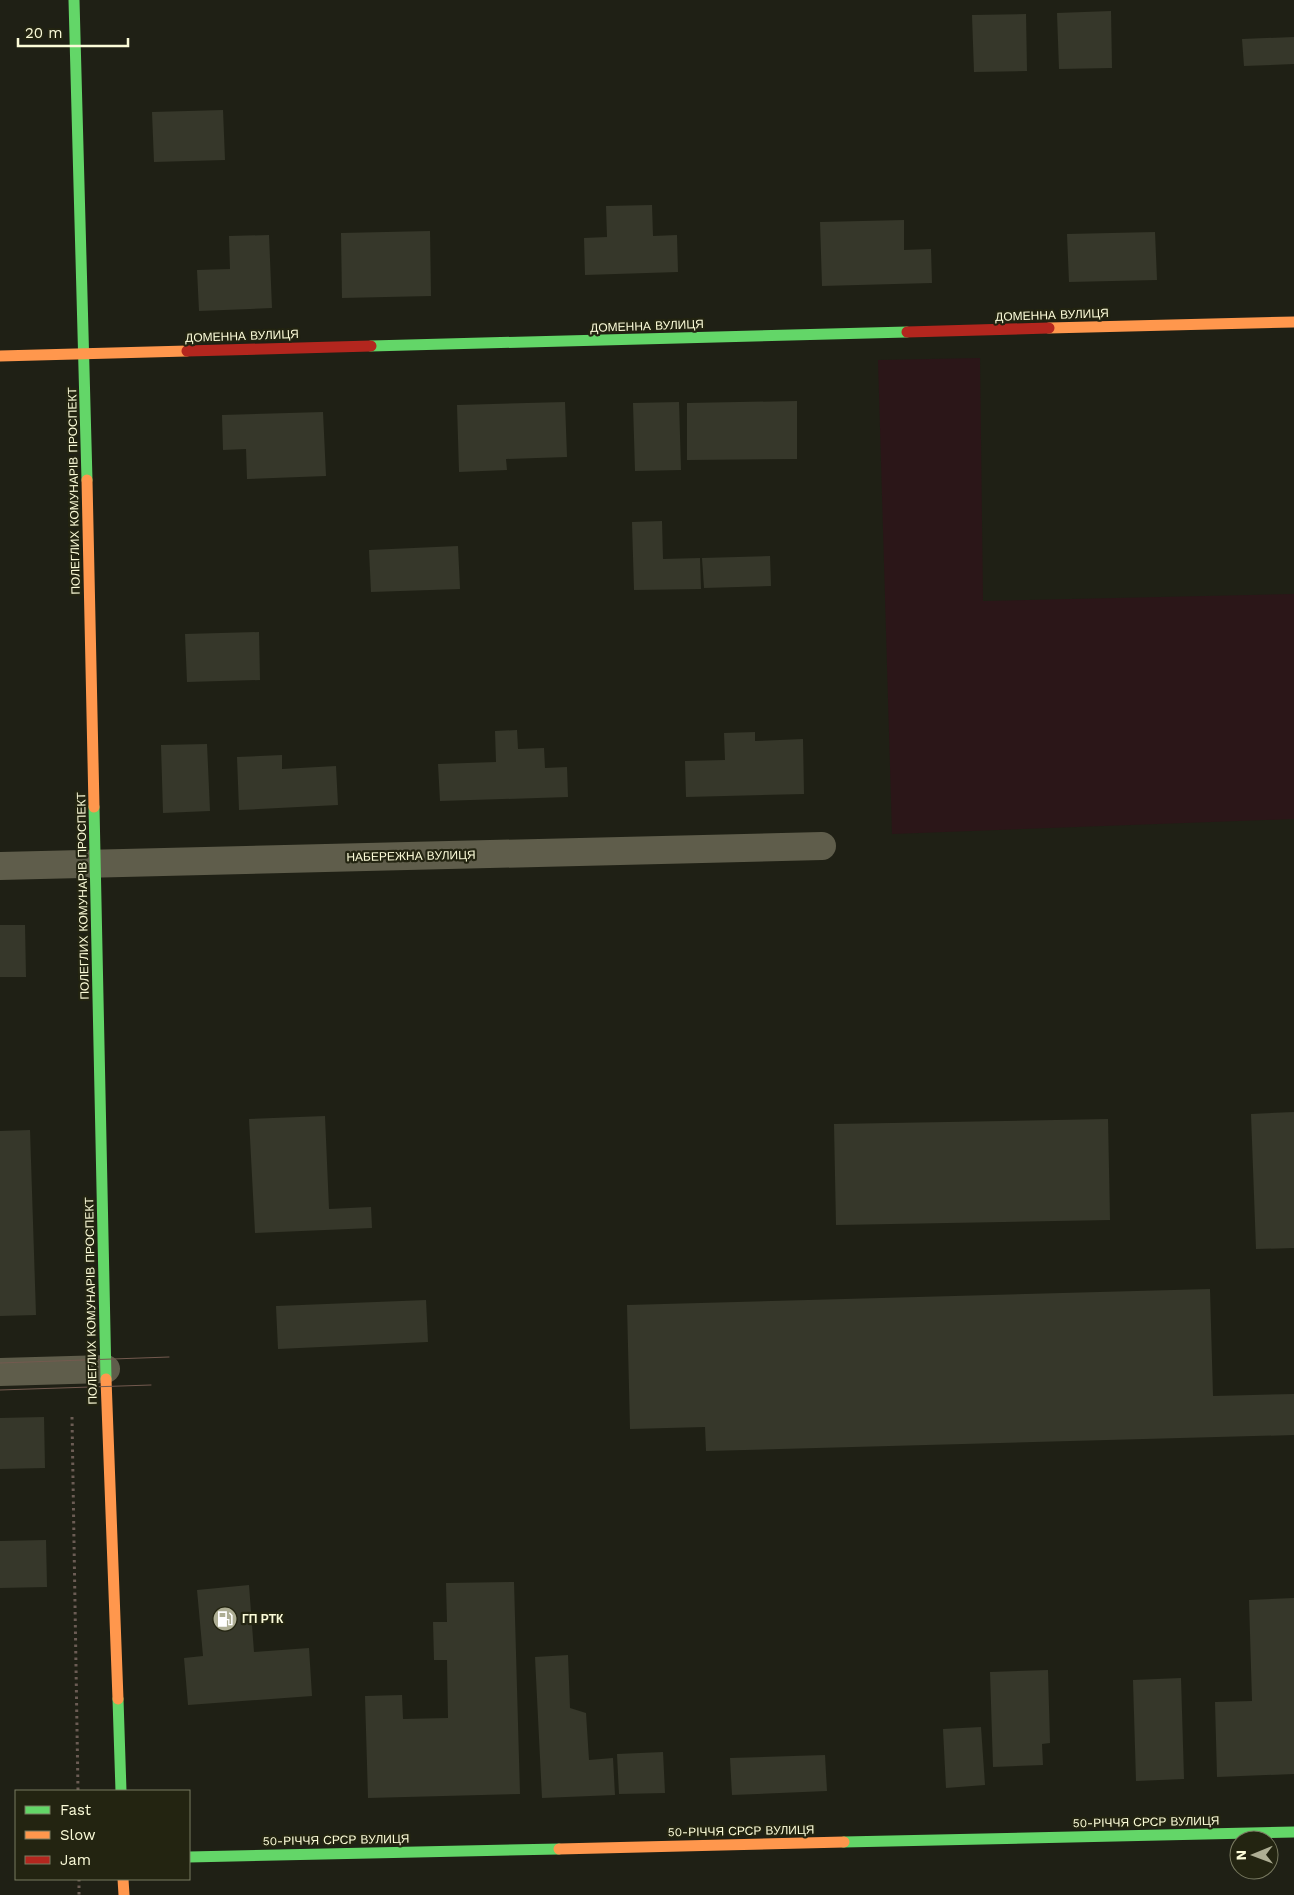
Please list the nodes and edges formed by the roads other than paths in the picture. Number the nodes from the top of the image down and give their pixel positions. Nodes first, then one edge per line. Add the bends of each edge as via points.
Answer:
1 (74, 0) edge
2 (1294, 322) edge
3 (84, 354) junction
4 (0, 356) edge
5 (822, 846) dead end
6 (96, 864) junction
7 (0, 866) edge
8 (106, 1369) junction
9 (0, 1372) edge
10 (121, 1790) edge
11 (1294, 1832) edge
12 (190, 1857) edge
13 (123, 1880) edge
14 (124, 1895) edge

1 - 3 street, ПОЛЕГЛИХ КОМУНАРІВ ПРОСПЕКТ
2 - 3 street, ДОМЕННА ВУЛИЦЯ
3 - 4 street, ДОМЕННА ВУЛИЦЯ
3 - 6 street, ПОЛЕГЛИХ КОМУНАРІВ ПРОСПЕКТ
5 - 6 street, НАБЕРЕЖНА ВУЛИЦЯ
6 - 7 street, НАБЕРЕЖНА ВУЛИЦЯ
6 - 8 street, ПОЛЕГЛИХ КОМУНАРІВ ПРОСПЕКТ
8 - 9 street
8 - 10 street, ПОЛЕГЛИХ КОМУНАРІВ ПРОСПЕКТ
11 - 12 street, 50-РІЧЧЯ СРСР ВУЛИЦЯ
13 - 14 street

